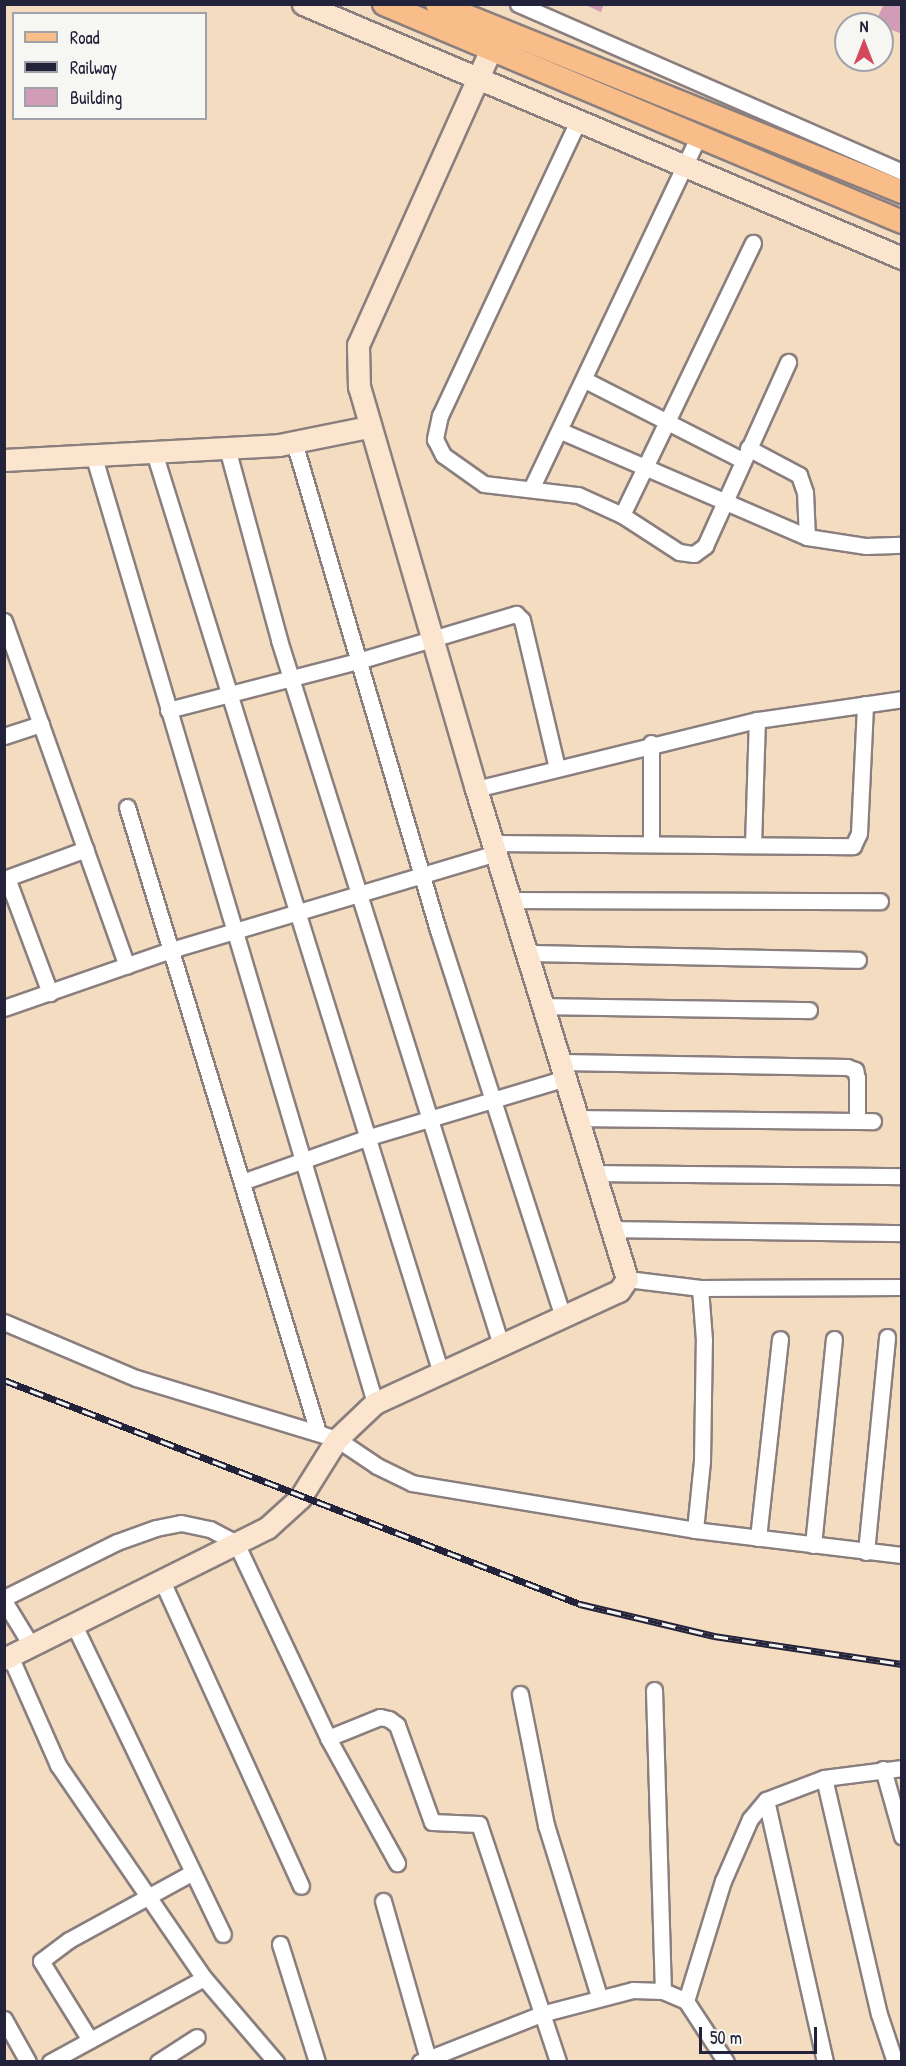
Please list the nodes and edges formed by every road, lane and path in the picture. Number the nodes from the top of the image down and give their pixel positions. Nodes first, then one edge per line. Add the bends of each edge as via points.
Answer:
1 (303, 4) edge
2 (384, 4) edge
3 (518, 4) edge
4 (445, 6) edge
5 (495, 40) junction
6 (479, 76) junction
7 (578, 121) junction
8 (698, 138) junction
9 (684, 169) junction
10 (899, 179) edge
11 (902, 222) edge
12 (753, 243) dead end
13 (902, 258) edge
14 (788, 362) dead end
15 (585, 380) junction
16 (668, 422) junction
17 (368, 427) junction
18 (561, 431) junction
19 (294, 442) junction
20 (227, 448) junction
21 (153, 449) junction
22 (93, 454) junction
23 (745, 454) junction
24 (4, 460) edge
25 (646, 469) junction
26 (531, 489) junction
27 (723, 503) junction
28 (622, 515) junction
29 (807, 537) junction
30 (902, 545) edge
31 (4, 621) edge
32 (431, 637) junction
33 (358, 661) junction
34 (292, 679) junction
35 (227, 695) junction
36 (902, 699) edge
37 (865, 704) junction
38 (168, 710) junction
39 (757, 720) junction
40 (41, 724) junction
41 (4, 736) edge
42 (651, 743) junction
43 (557, 768) junction
44 (476, 789) junction
45 (127, 807) dead end
46 (651, 844) junction
47 (753, 845) junction
48 (494, 848) junction
49 (86, 849) junction
50 (422, 876) junction
51 (6, 878) edge
52 (358, 895) junction
53 (510, 900) junction
54 (880, 901) dead end
55 (298, 915) junction
56 (234, 933) junction
57 (171, 951) junction
58 (527, 953) junction
59 (858, 960) dead end
60 (127, 966) junction
61 (50, 993) junction
62 (544, 1006) junction
63 (4, 1008) edge
64 (808, 1011) dead end
65 (564, 1070) junction
66 (492, 1101) junction
67 (579, 1118) junction
68 (429, 1120) junction
69 (857, 1121) junction
70 (873, 1121) dead end
71 (366, 1138) junction
72 (300, 1160) junction
73 (596, 1173) junction
74 (902, 1176) edge
75 (242, 1182) junction
76 (614, 1229) junction
77 (902, 1233) edge
78 (627, 1279) junction
79 (902, 1287) edge
80 (700, 1288) junction
81 (563, 1317) junction
82 (4, 1322) edge
83 (887, 1337) dead end
84 (780, 1339) dead end
85 (834, 1339) dead end
86 (501, 1345) junction
87 (441, 1373) junction
88 (375, 1402) junction
89 (328, 1436) junction
90 (695, 1530) junction
91 (758, 1538) junction
92 (236, 1544) junction
93 (813, 1545) junction
94 (866, 1552) junction
95 (902, 1555) edge
96 (162, 1581) junction
97 (4, 1600) edge
98 (74, 1625) junction
99 (31, 1646) junction
100 (7, 1657) edge
101 (654, 1690) dead end
102 (520, 1694) dead end
103 (328, 1738) junction
104 (902, 1768) edge
105 (883, 1769) junction
106 (824, 1778) junction
107 (766, 1800) junction
108 (902, 1836) edge
109 (397, 1863) dead end
110 (193, 1872) junction
111 (302, 1886) dead end
112 (150, 1899) junction
113 (383, 1901) dead end
114 (223, 1934) dead end
115 (280, 1944) dead end
116 (204, 1978) junction
117 (663, 1990) junction
118 (599, 1996) junction
119 (686, 2001) junction
120 (541, 2014) junction
121 (4, 2019) edge
122 (197, 2037) dead end
123 (90, 2040) junction
124 (425, 2060) edge
125 (28, 2061) edge
126 (50, 2061) edge
127 (158, 2061) edge
128 (276, 2061) edge
129 (317, 2061) edge
130 (558, 2061) edge
131 (726, 2061) edge
132 (825, 2061) edge
133 (895, 2061) edge

1 - 6 street
2 - 5 main road
3 - 10 street
4 - 5 main road
5 - 6 street
5 - 8 main road
5 - 10 main road
6 - 7 street
6 - 17 street via 358,345 359,387
7 - 9 street
7 - 26 street via 435,428 438,449 470,476 497,487
8 - 9 street
8 - 11 main road
9 - 13 street
9 - 15 street
12 - 16 street
14 - 23 street
15 - 16 street
15 - 18 street
16 - 23 street
16 - 25 street
17 - 19 street
17 - 32 street
18 - 25 street
18 - 26 street
19 - 20 street
19 - 33 street
20 - 21 street
20 - 34 street
21 - 22 street
21 - 35 street
22 - 24 street
22 - 38 street
23 - 27 street
23 - 29 street via 799,475 805,492
25 - 27 street
25 - 28 street
26 - 28 street via 565,491
27 - 28 street via 705,546 694,554 679,552
27 - 29 street
29 - 30 street via 866,546
31 - 40 street
32 - 33 street
32 - 43 street via 511,614 520,616
32 - 44 street
33 - 34 street
33 - 50 street
34 - 35 street
34 - 52 street
35 - 38 street
35 - 55 street
36 - 37 street
37 - 39 street
37 - 47 street via 855,844
38 - 56 street
39 - 42 street
39 - 47 street
40 - 41 street
40 - 49 street
42 - 43 street
42 - 46 street
43 - 44 street
44 - 48 street
45 - 57 street
46 - 47 street
46 - 48 street
48 - 50 street
48 - 53 street
49 - 51 street
49 - 60 street
50 - 52 street
50 - 66 street
51 - 61 street
52 - 55 street
52 - 68 street
53 - 54 street
53 - 58 street
55 - 56 street
55 - 71 street
56 - 57 street
56 - 72 street
57 - 60 street
57 - 75 street
58 - 59 street
58 - 62 street
60 - 61 street
61 - 63 street
62 - 64 street
62 - 65 street
65 - 66 street
65 - 67 street
65 - 69 street via 847,1067 855,1070 857,1078
66 - 68 street
66 - 81 street
67 - 69 street
67 - 73 street
68 - 71 street
68 - 86 street
69 - 70 street
71 - 72 street
71 - 87 street
72 - 75 street
72 - 88 street
73 - 74 street
73 - 76 street
75 - 89 street
76 - 77 street
76 - 78 street
78 - 80 street
78 - 81 street via 619,1291
79 - 80 street
80 - 90 street via 704,1340 702,1439
81 - 86 street
82 - 89 street via 136,1378
83 - 94 street
84 - 91 street
85 - 93 street
86 - 87 street
87 - 88 street
88 - 89 street
89 - 90 street via 412,1484
89 - 92 street via 300,1498 267,1527
90 - 91 street
91 - 93 street
92 - 96 street
92 - 97 street via 210,1529 181,1523 156,1528 107,1546
92 - 103 street
93 - 94 street
94 - 95 street
96 - 98 street
96 - 111 street
97 - 99 street
98 - 99 street
98 - 110 street
99 - 100 street
100 - 112 street via 58,1765
101 - 117 street
102 - 118 street via 546,1826
103 - 109 street
103 - 120 street via 380,1718 390,1719 397,1725 432,1822 479,1824
104 - 105 street
105 - 106 street
105 - 108 street
106 - 107 street
106 - 133 street via 879,2014
107 - 119 street via 750,1819 723,1881
107 - 132 street
110 - 112 street
110 - 114 street
112 - 116 street
112 - 123 street via 69,1940 41,1961
113 - 124 street
115 - 129 street
116 - 123 street
116 - 128 street
117 - 118 street
117 - 119 street
118 - 120 street
119 - 131 street
120 - 124 street
120 - 130 street
121 - 125 street
122 - 127 street
123 - 126 street

